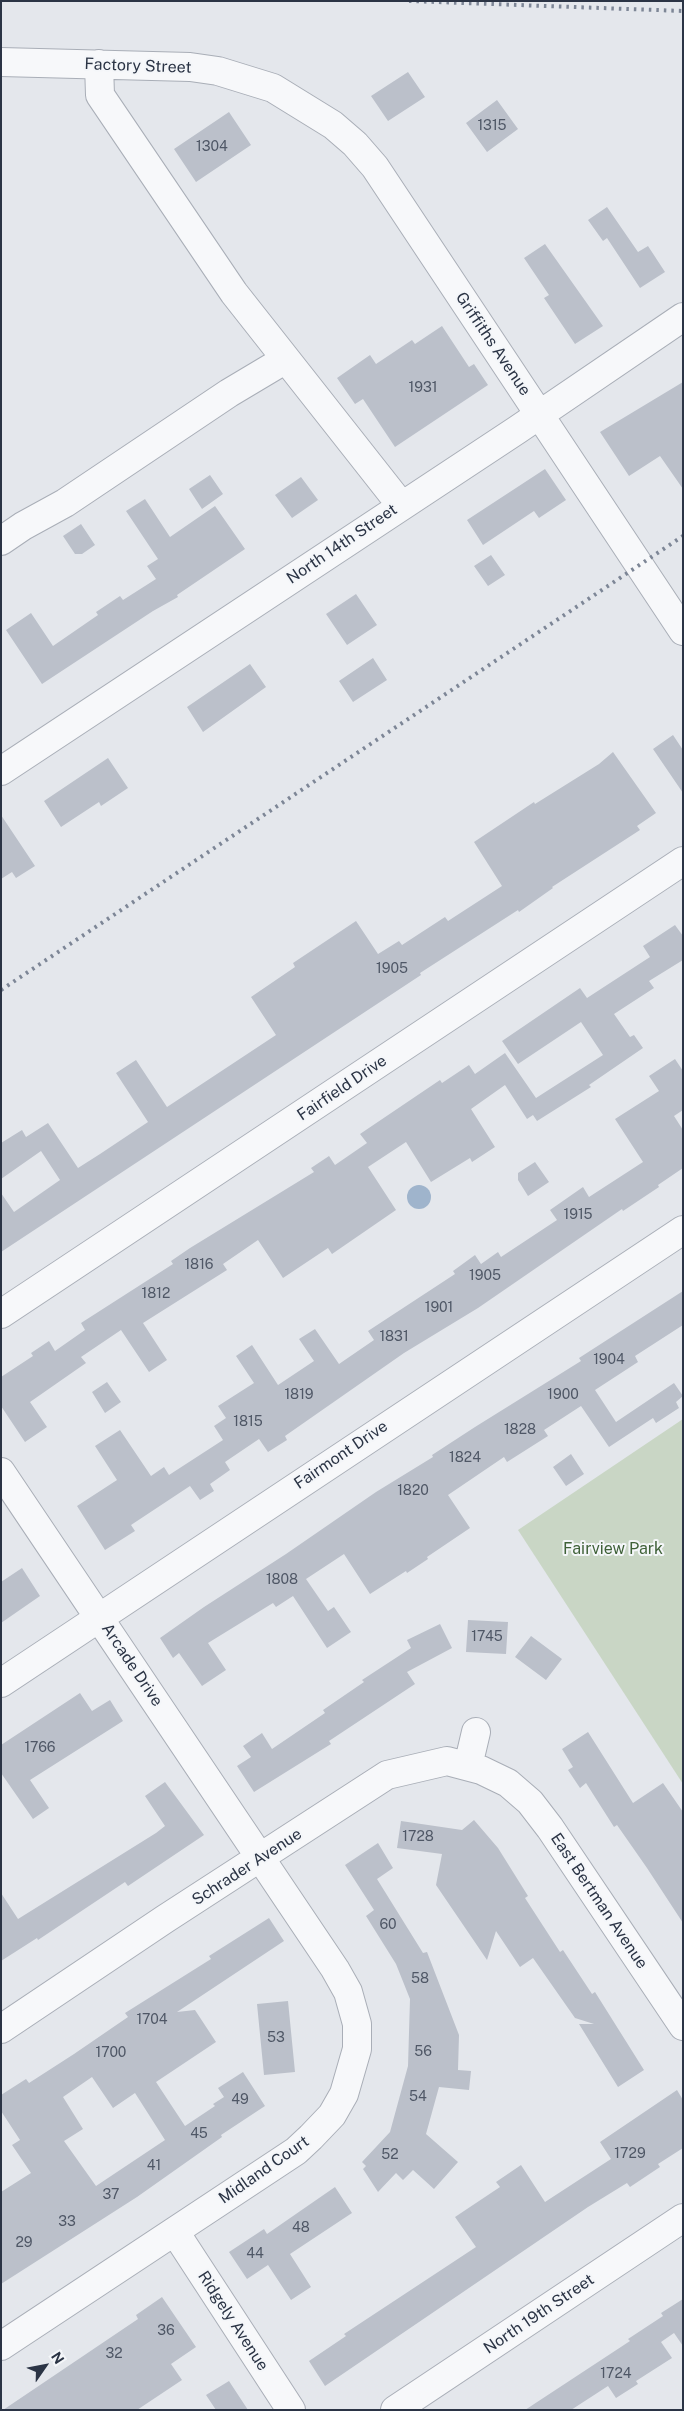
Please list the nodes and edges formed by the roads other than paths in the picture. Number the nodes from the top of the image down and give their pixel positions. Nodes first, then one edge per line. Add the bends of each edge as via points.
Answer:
1 (1, 62) edge
2 (99, 64) junction
3 (273, 88) joint
4 (683, 317) edge
5 (286, 359) junction
6 (540, 414) junction
7 (401, 506) junction
8 (1, 541) edge
9 (683, 631) edge
10 (1, 770) edge
11 (683, 861) edge
12 (683, 1230) edge
13 (1, 1314) edge
14 (1, 1472) edge
15 (100, 1617) junction
16 (1, 1683) edge
17 (476, 1732) dead end
18 (468, 1766) junction
19 (508, 1783) joint
20 (261, 1859) junction
21 (683, 2026) edge
22 (1, 2029) edge
23 (683, 2218) edge
24 (174, 2232) junction
25 (1, 2346) edge
26 (291, 2410) edge
27 (395, 2410) edge

1 - 2 street, Factory Street
2 - 3 street, Factory Street via 190,67 218,71
2 - 5 street via 100,95 234,293
3 - 6 street, Griffiths Avenue via 333,125 375,167
4 - 6 street, North 14th Street
5 - 7 street
5 - 8 street
6 - 7 street, North 14th Street
6 - 9 street, Griffiths Avenue
7 - 10 street, North 14th Street
11 - 13 street, Fairfield Drive
12 - 15 street, Fairmont Drive
14 - 15 street, Arcade Drive
15 - 16 street, Fairmont Drive
15 - 20 street, Arcade Drive
17 - 18 street
18 - 19 street, Schrader Avenue
18 - 20 street, Schrader Avenue via 447,1761 387,1775
19 - 21 street, East Bertman Avenue via 530,1802 550,1828
20 - 22 street, Schrader Avenue
20 - 24 street, Midland Court via 348,1992 357,2024 357,2049 344,2094 332,2114 310,2137 296,2151
23 - 27 street, North 19th Street
24 - 25 street, Midland Court
24 - 26 street, Ridgely Avenue

